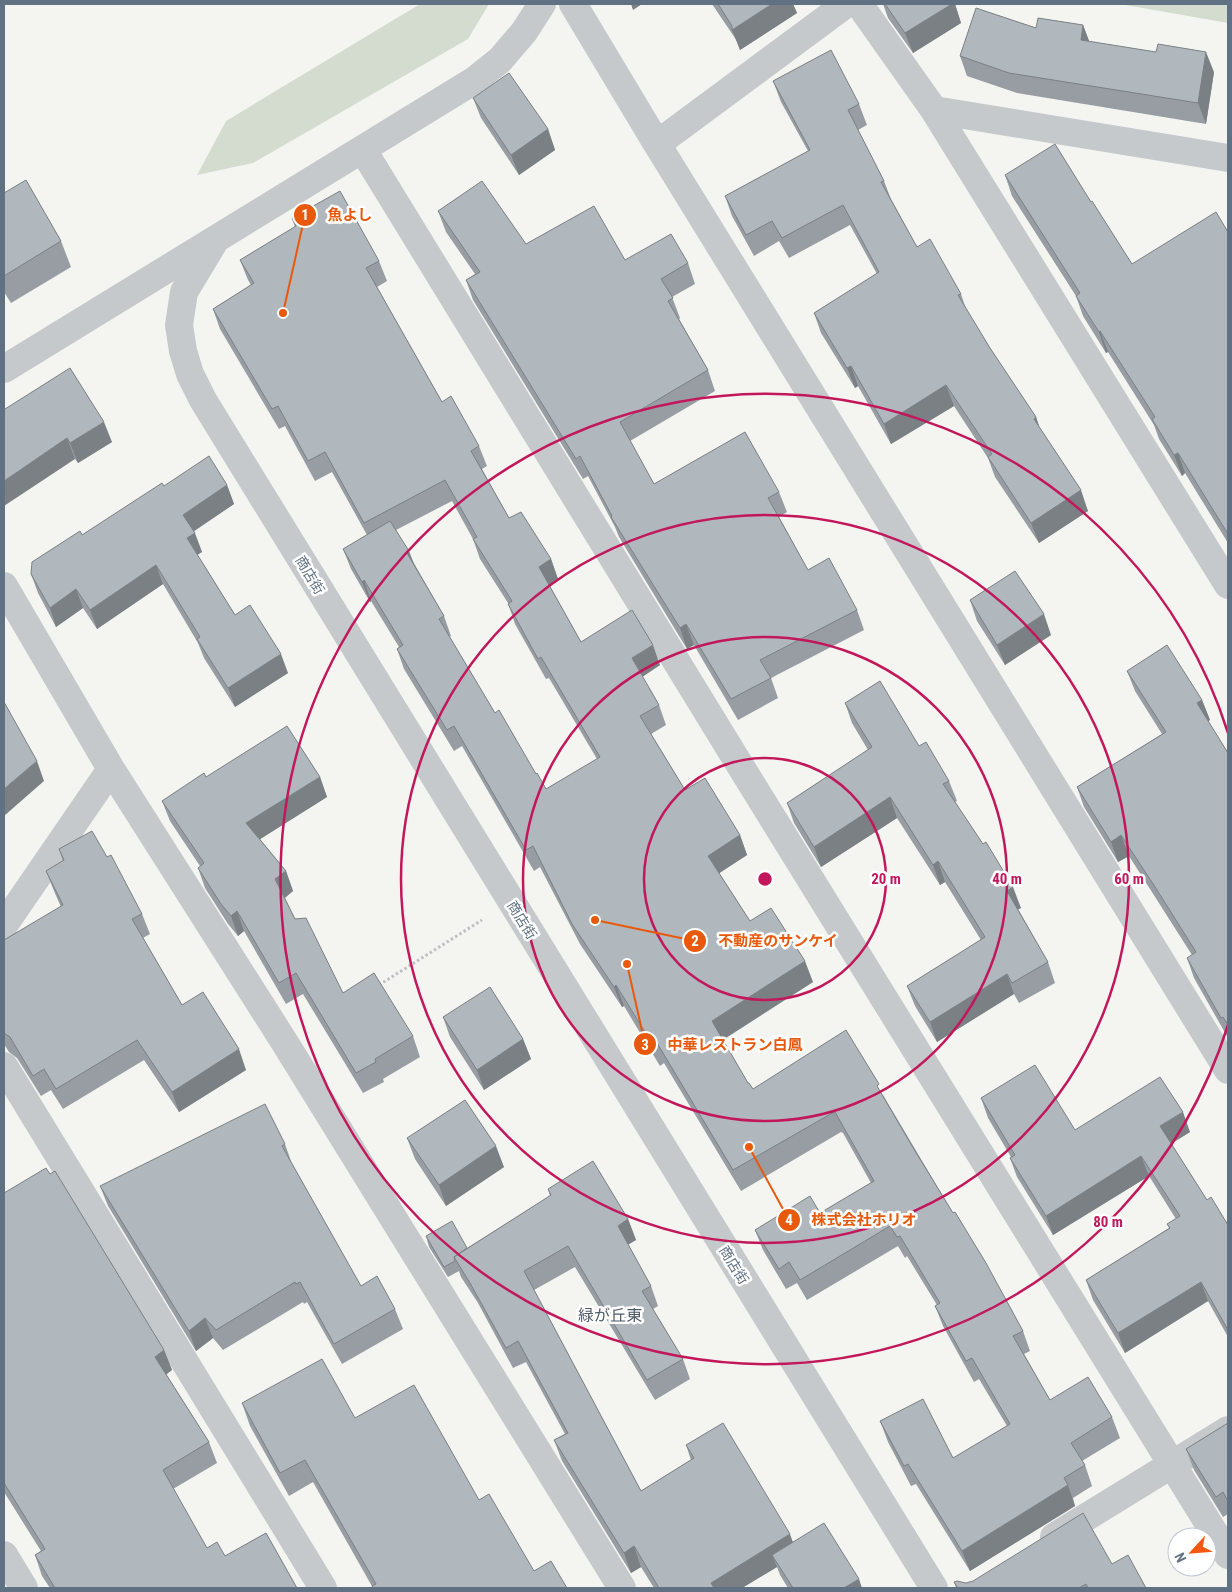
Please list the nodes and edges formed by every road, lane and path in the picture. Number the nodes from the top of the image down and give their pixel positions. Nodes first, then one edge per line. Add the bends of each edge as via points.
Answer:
1 (542, 4) edge
2 (574, 4) edge
3 (846, 4) edge
4 (859, 4) edge
5 (934, 110) junction
6 (657, 144) junction
7 (363, 150) junction
8 (1228, 158) edge
9 (216, 239) junction
10 (4, 369) edge
11 (1228, 585) edge
12 (4, 586) edge
13 (111, 769) junction
14 (511, 902) junction
15 (4, 925) edge
16 (377, 986) edge
17 (4, 1066) edge
18 (1228, 1070) edge
19 (1228, 1430) edge
20 (1172, 1464) junction
21 (1030, 1552) edge
22 (4, 1555) edge
23 (1228, 1556) edge
24 (24, 1588) edge
25 (323, 1588) edge
26 (622, 1588) edge
27 (934, 1588) edge

1 - 7 street via 524,32 494,65
2 - 6 street
3 - 6 street
4 - 5 street
5 - 8 street
5 - 11 street
6 - 18 street
7 - 9 street
7 - 20 street
9 - 10 street
9 - 14 street, 商店街 via 184,292 179,325 190,374
12 - 13 street
13 - 15 street
13 - 26 street
14 - 16 path
14 - 27 street, 商店街
17 - 25 street
19 - 20 street
20 - 21 street
20 - 23 street
22 - 24 street

